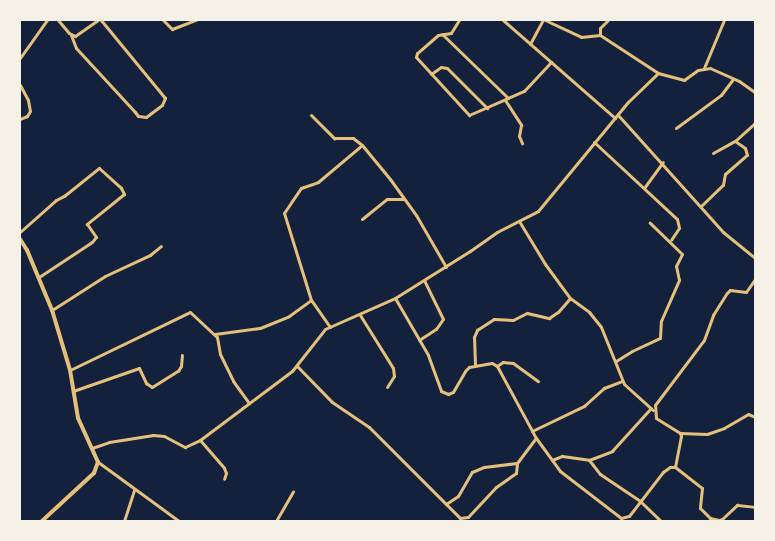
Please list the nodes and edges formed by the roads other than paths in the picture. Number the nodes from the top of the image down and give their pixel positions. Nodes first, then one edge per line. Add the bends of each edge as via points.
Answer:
1 (47, 20) edge
2 (58, 20) edge
3 (100, 20) edge
4 (163, 20) edge
5 (196, 20) edge
6 (459, 20) edge
7 (503, 20) edge
8 (544, 20) edge
9 (608, 20) edge
10 (724, 20) edge
11 (442, 34) junction
12 (71, 35) junction
13 (600, 35) junction
14 (530, 44) junction
15 (20, 58) edge
16 (550, 62) junction
17 (704, 68) junction
18 (658, 73) junction
19 (431, 74) junction
20 (733, 79) junction
21 (20, 85) edge
22 (755, 92) edge
23 (506, 99) junction
24 (487, 108) junction
25 (311, 115) dead end
26 (617, 116) junction
27 (20, 119) edge
28 (755, 123) edge
29 (676, 128) dead end
30 (735, 141) junction
31 (594, 142) junction
32 (522, 143) dead end
33 (362, 145) junction
34 (713, 153) dead end
35 (663, 162) junction
36 (644, 188) junction
37 (405, 199) junction
38 (701, 206) junction
39 (362, 219) dead end
40 (519, 221) junction
41 (650, 223) dead end
42 (20, 232) edge
43 (20, 239) edge
44 (671, 240) junction
45 (161, 246) dead end
46 (755, 258) edge
47 (446, 267) junction
48 (39, 277) junction
49 (755, 279) edge
50 (424, 280) junction
51 (395, 298) junction
52 (570, 298) junction
53 (311, 300) junction
54 (52, 310) junction
55 (360, 315) junction
56 (330, 327) junction
57 (214, 334) junction
58 (419, 340) junction
59 (182, 355) dead end
60 (616, 361) junction
61 (475, 364) junction
62 (297, 366) junction
63 (497, 366) junction
64 (70, 370) junction
65 (538, 381) dead end
66 (622, 381) junction
67 (387, 387) dead end
68 (72, 391) junction
69 (249, 403) junction
70 (652, 409) junction
71 (755, 417) edge
72 (532, 431) junction
73 (680, 433) junction
74 (536, 438) junction
75 (200, 440) junction
76 (92, 448) junction
77 (552, 460) junction
78 (588, 460) junction
79 (98, 462) junction
80 (518, 464) junction
81 (676, 467) junction
82 (224, 479) dead end
83 (134, 490) junction
84 (293, 491) dead end
85 (640, 501) junction
86 (446, 504) junction
87 (755, 507) edge
88 (42, 521) edge
89 (124, 521) edge
90 (179, 521) edge
91 (276, 521) edge
92 (661, 521) edge

1 - 15 street
2 - 12 street
3 - 12 street via 79,35
3 - 12 street via 166,98 146,117 138,116 76,48
4 - 5 street via 172,29
6 - 11 street via 451,33
7 - 14 street
8 - 13 street via 581,37
8 - 14 street
9 - 13 street via 600,28
10 - 17 street
11 - 19 street via 417,54
11 - 23 street
13 - 18 street
14 - 16 street
16 - 23 street via 524,91
16 - 26 street
17 - 18 street via 684,80
17 - 20 street
18 - 26 street
19 - 24 street via 441,67 447,68
19 - 24 street via 466,113 473,115
20 - 22 street
20 - 29 street via 721,95
21 - 27 street via 30,111
23 - 24 street
23 - 32 street via 521,125 519,136
25 - 33 street via 334,138 353,138
26 - 31 street
26 - 35 street
28 - 30 street
30 - 34 street
30 - 38 street via 745,148 747,155 725,174 723,186
31 - 36 street
31 - 40 street via 542,208
33 - 37 street
33 - 53 street via 318,182 301,188 284,212
35 - 36 street
35 - 38 street
36 - 44 street via 678,219 679,228
37 - 39 street via 387,199
37 - 47 street
38 - 46 street via 729,238
40 - 47 street
40 - 52 street
41 - 44 street
42 - 48 street via 99,168 122,188 124,194 87,224 96,237 92,242
43 - 48 street
44 - 60 street via 682,254 676,266 679,280 661,321 660,338
45 - 54 street
47 - 50 street
48 - 54 street
49 - 70 street via 746,292 727,292 713,315 704,340
50 - 51 street
50 - 58 street via 443,319 436,329
51 - 55 street
51 - 58 street
52 - 60 street via 589,312 601,327
52 - 61 street via 549,318 527,313 513,320 494,318 477,330 474,337
53 - 56 street
53 - 57 street via 289,316 260,328
54 - 64 street
55 - 56 street
55 - 67 street via 393,368 394,376
56 - 62 street
57 - 64 street via 194,313 186,312
57 - 69 street via 233,381
58 - 61 street via 428,355 435,380 445,394 453,392 464,371
59 - 68 street via 178,372 152,388 139,368
60 - 66 street
61 - 63 street via 488,362
62 - 69 street
62 - 86 street via 332,402 369,427
63 - 65 street via 503,362 514,363
63 - 72 street
64 - 68 street
66 - 70 street
66 - 72 street via 604,388 584,406
68 - 76 street via 80,424
69 - 75 street
70 - 73 street via 659,422
70 - 78 street via 615,448
71 - 73 street via 748,414 708,434
72 - 74 street
73 - 81 street
74 - 77 street
74 - 80 street
75 - 76 street via 185,447 164,436 153,435
75 - 82 street via 224,468
76 - 79 street
77 - 78 street via 562,456
77 - 85 street via 566,476 621,518 629,516
78 - 85 street via 600,474
79 - 83 street
79 - 88 street via 94,473
80 - 86 street via 478,468 467,477 458,496
80 - 86 street via 516,473 496,487 468,517 460,518
81 - 85 street via 662,472
81 - 87 street via 702,488 700,508 710,518 722,519 737,505
83 - 89 street
83 - 90 street
84 - 91 street
85 - 92 street

